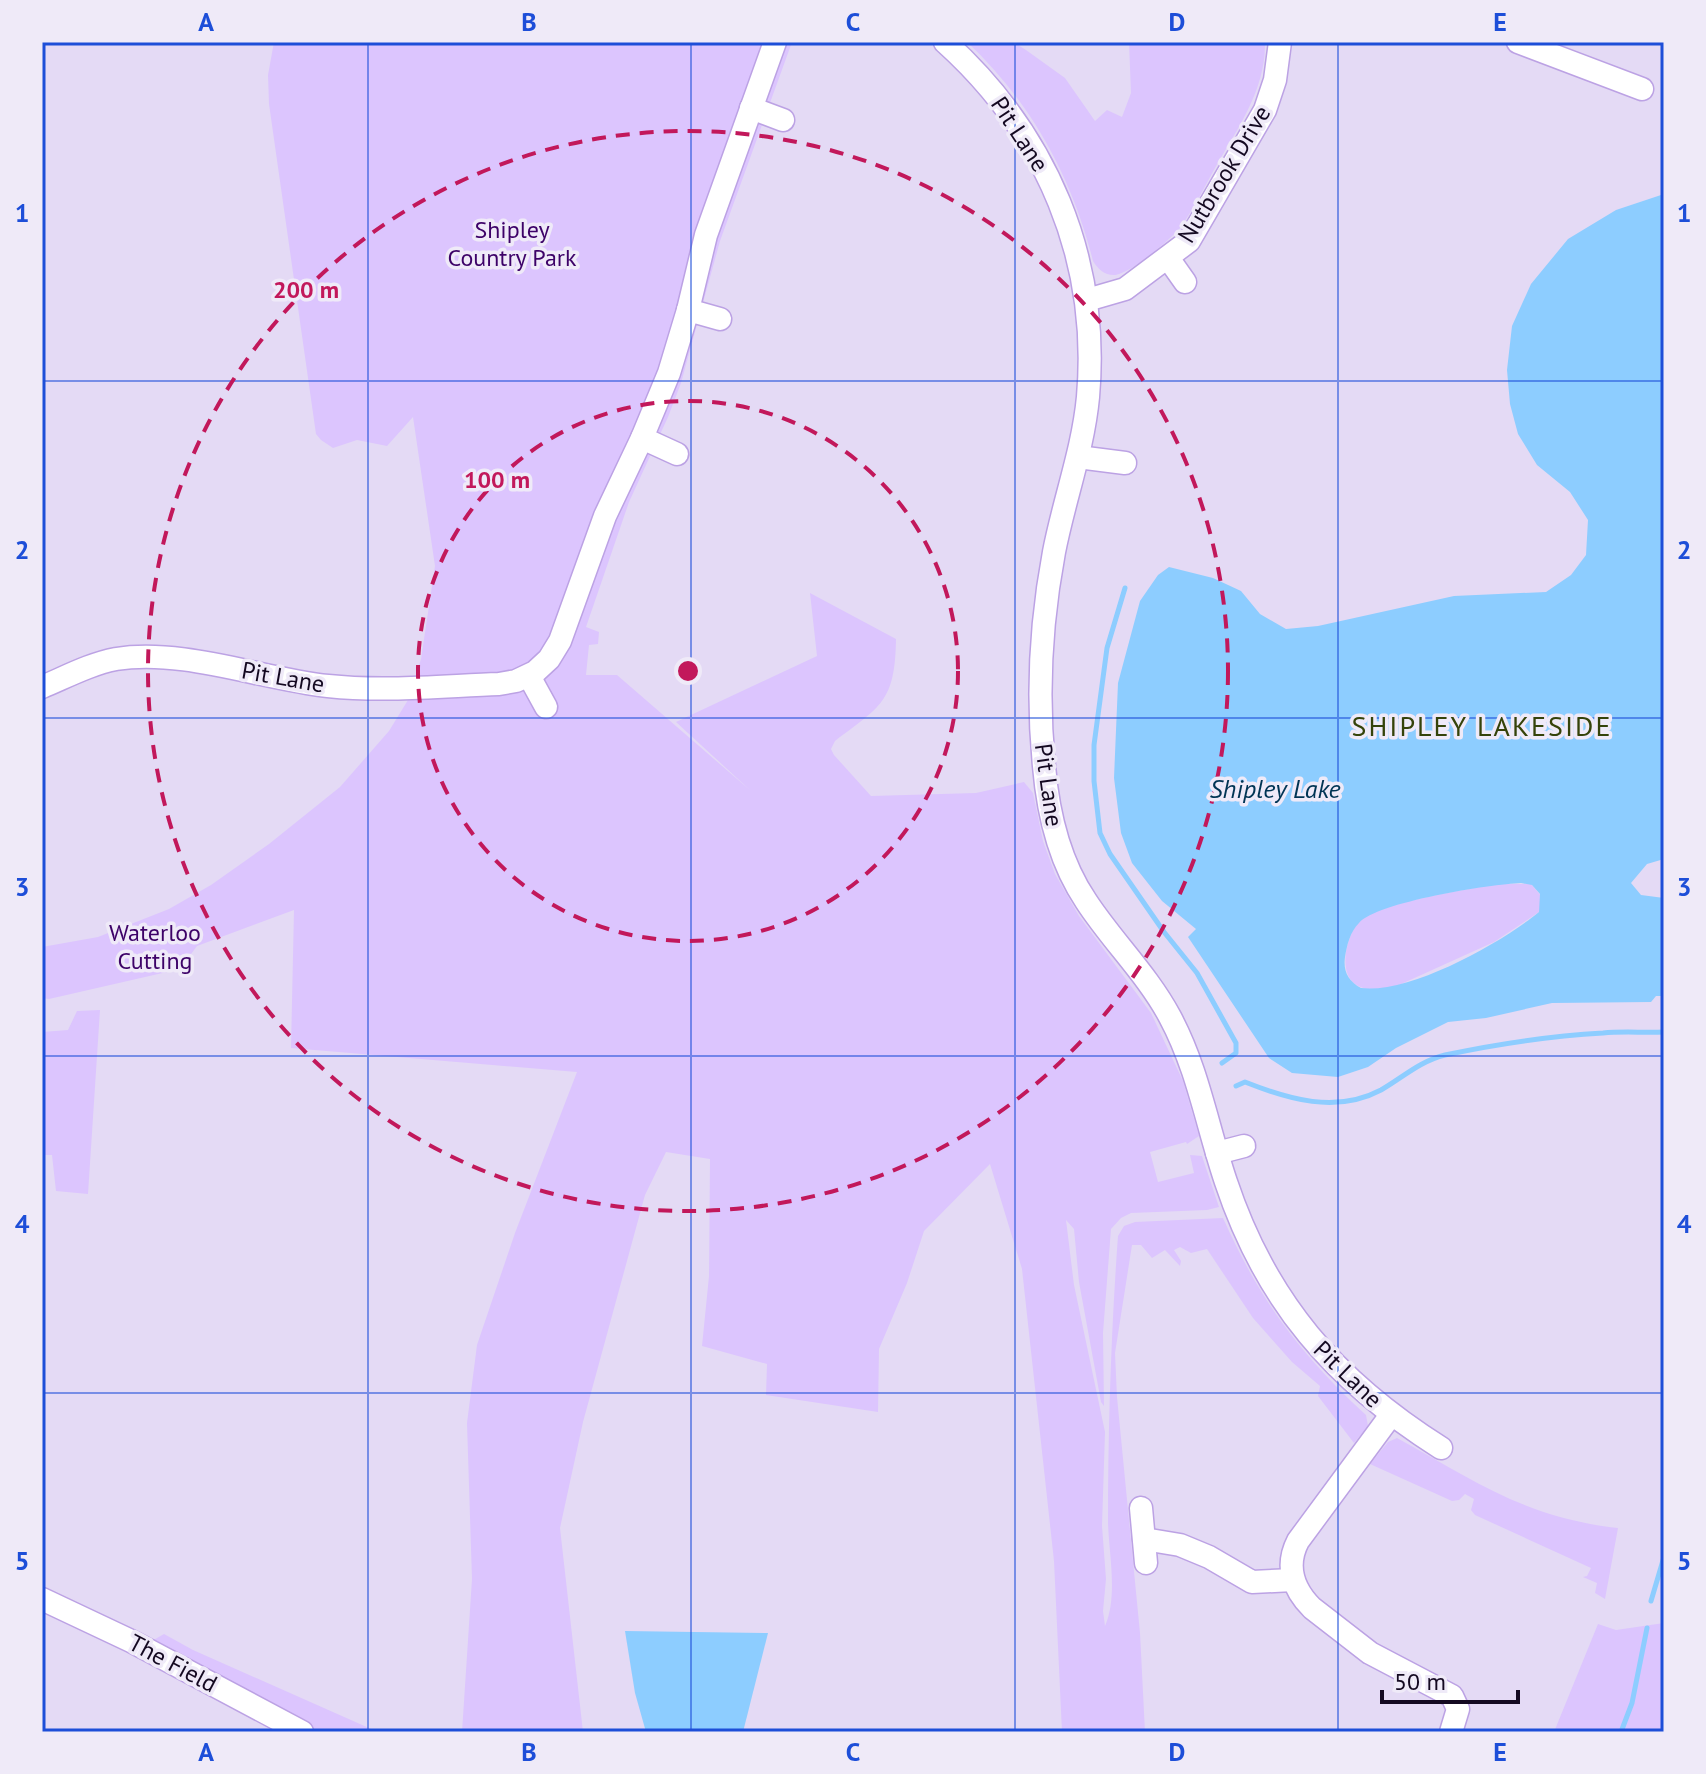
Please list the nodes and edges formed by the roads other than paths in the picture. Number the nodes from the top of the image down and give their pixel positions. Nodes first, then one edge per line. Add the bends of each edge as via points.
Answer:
1 (775, 42) edge
2 (945, 42) edge
3 (1280, 42) edge
4 (1518, 42) edge
5 (1642, 89) dead end
6 (751, 108) junction
7 (783, 120) dead end
8 (1168, 258) junction
9 (1185, 282) dead end
10 (1087, 300) junction
11 (688, 310) junction
12 (720, 319) dead end
13 (642, 438) junction
14 (677, 454) dead end
15 (1078, 457) junction
16 (1125, 463) dead end
17 (529, 676) junction
18 (42, 687) edge
19 (546, 707) dead end
20 (1244, 1146) dead end
21 (1217, 1153) junction
22 (1391, 1415) junction
23 (1441, 1448) dead end
24 (1141, 1508) dead end
25 (1144, 1539) junction
26 (1146, 1563) dead end
27 (1293, 1580) junction
28 (42, 1599) edge
29 (302, 1732) edge
30 (1451, 1732) edge

1 - 6 street
2 - 10 street, Pit Lane via 993,92 1031,143 1061,206
3 - 8 street, Nutbrook Drive via 1275,80 1260,119 1196,230
4 - 5 street
6 - 7 street
6 - 11 street via 706,235
8 - 9 street
8 - 10 street, Nutbrook Drive via 1125,289
10 - 15 street, Pit Lane via 1089,381
11 - 12 street
11 - 13 street
13 - 14 street
13 - 17 street via 605,516 560,641
15 - 16 street
15 - 21 street, Pit Lane via 1054,555 1043,637 1043,761 1053,826 1081,894 1170,1016 1201,1088
17 - 18 street, Pit Lane via 499,684 348,688 134,658 105,662
17 - 19 street
20 - 21 street
21 - 22 street, Pit Lane via 1242,1226 1280,1297 1329,1359
22 - 23 street, Pit Lane
22 - 27 street via 1298,1541 1291,1558
24 - 25 street
25 - 26 street
25 - 27 street via 1209,1557 1252,1582
27 - 30 street via 1304,1600 1370,1653 1452,1696 1458,1709
28 - 29 street, The Field

